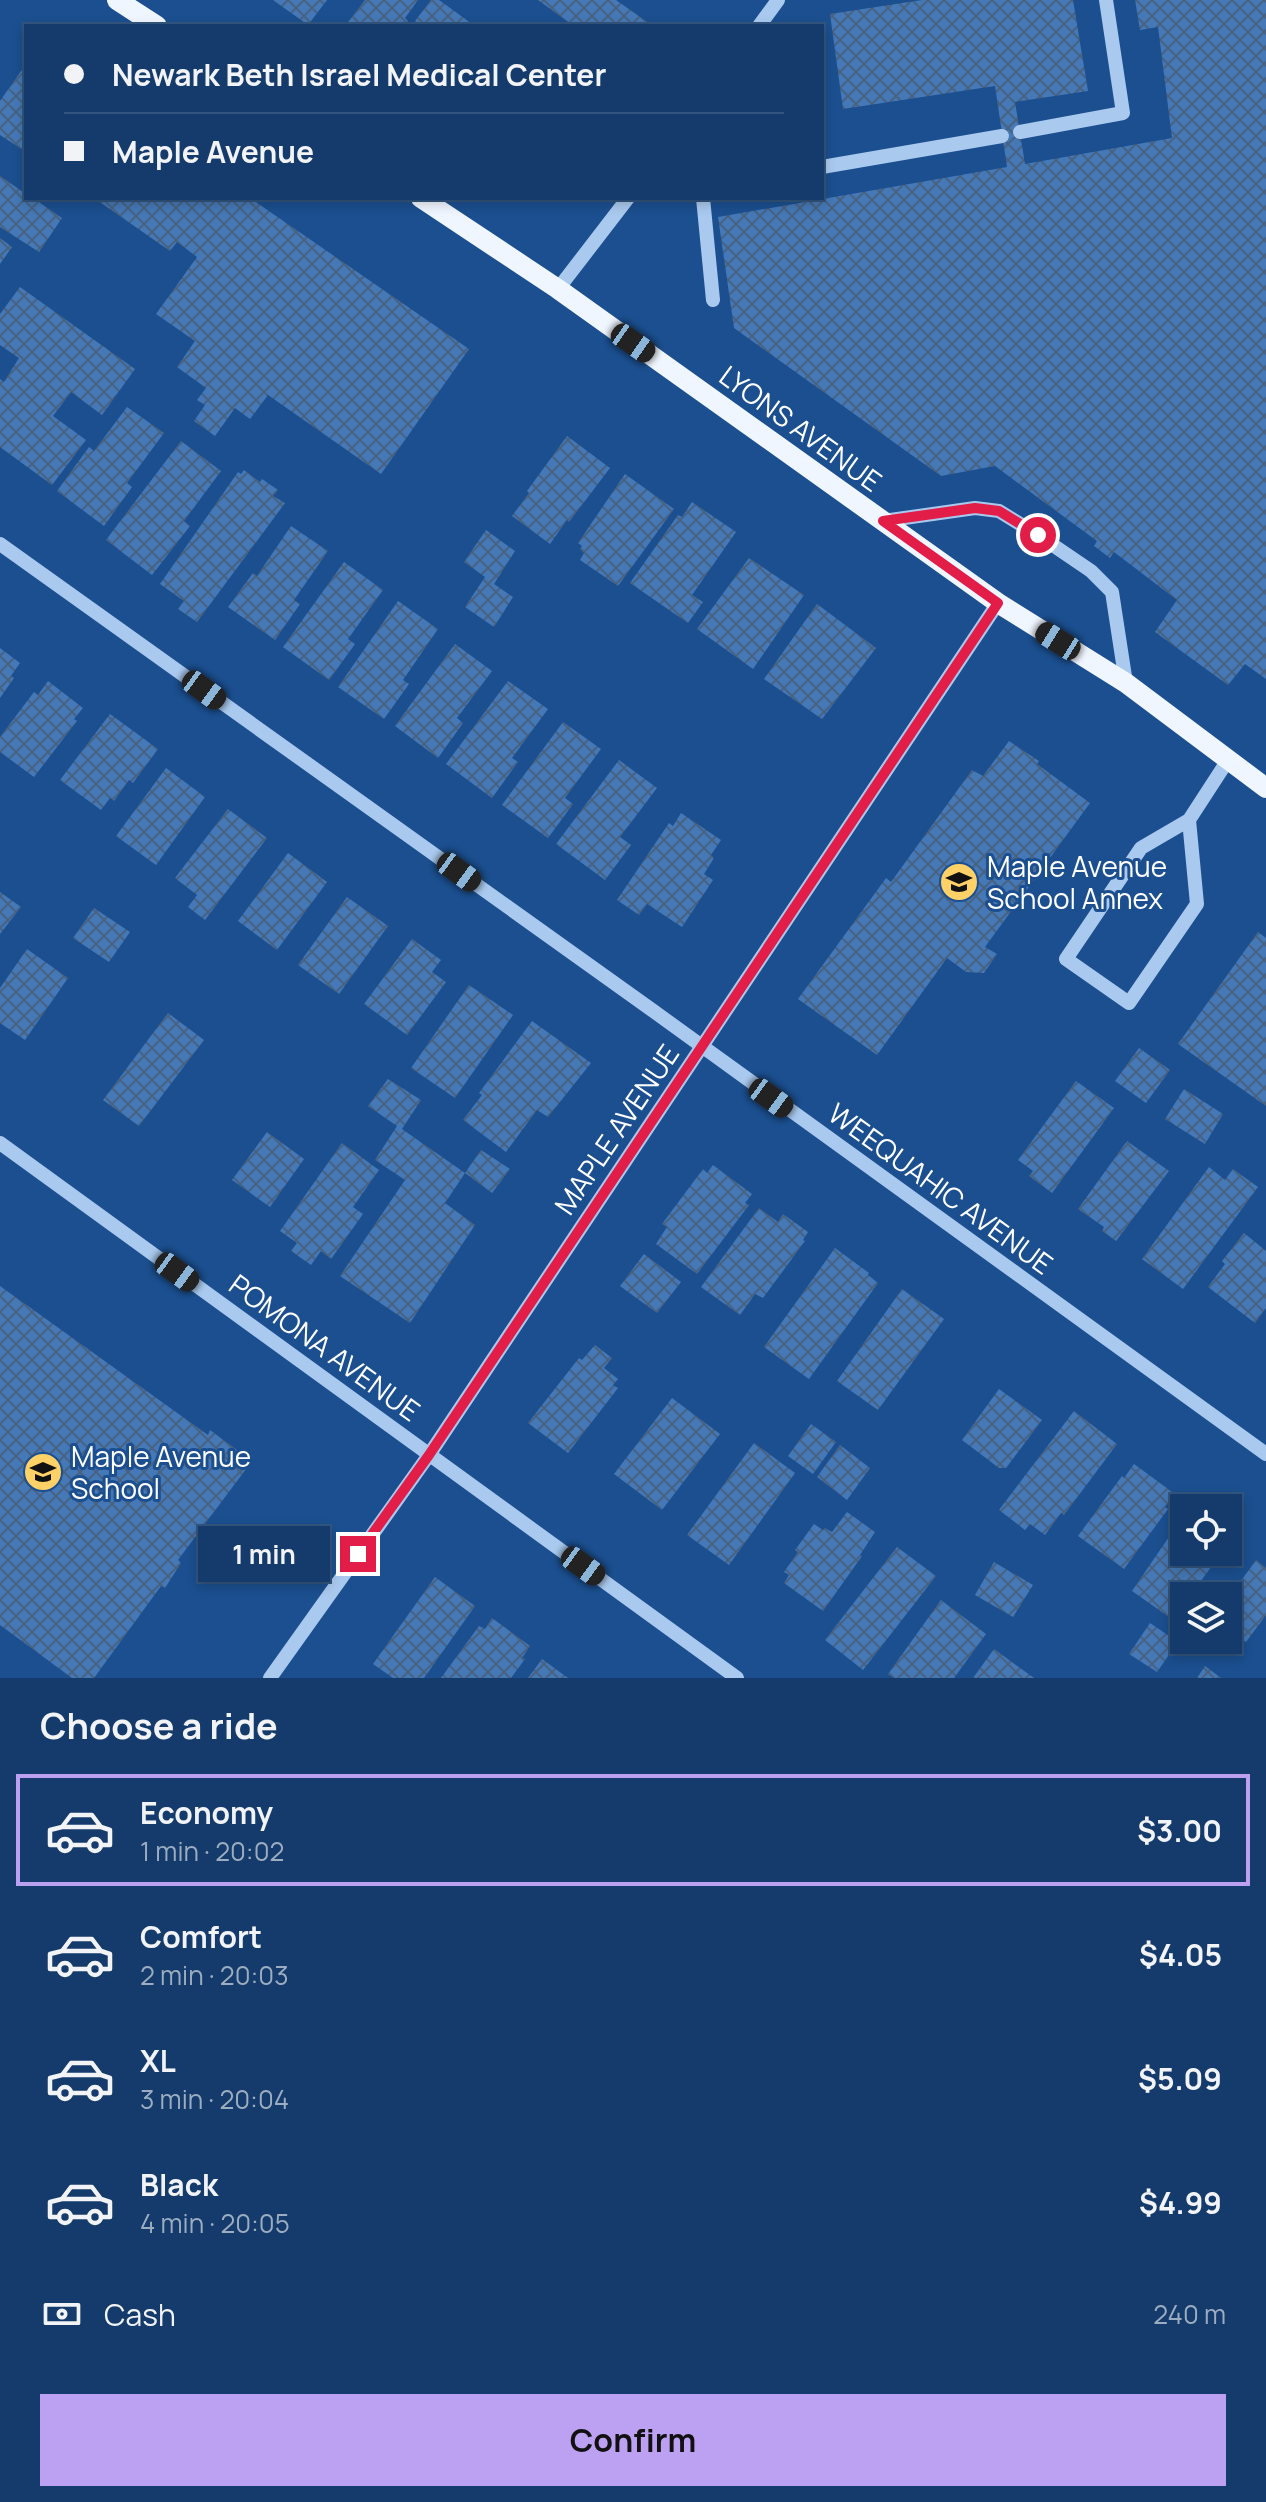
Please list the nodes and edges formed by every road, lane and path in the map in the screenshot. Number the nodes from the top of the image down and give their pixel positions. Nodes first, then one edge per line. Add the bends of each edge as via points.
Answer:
1 (117, 0) edge
2 (778, 0) edge
3 (1106, 0) edge
4 (154, 24) edge
5 (760, 24) edge
6 (1020, 132) dead end
7 (1002, 136) dead end
8 (824, 167) edge
9 (424, 200) edge
10 (626, 200) edge
11 (703, 200) edge
12 (558, 289) junction
13 (713, 300) dead end
14 (883, 521) junction
15 (0, 544) edge
16 (998, 603) junction
17 (1126, 683) junction
18 (1228, 760) junction
19 (1266, 788) edge
20 (1189, 820) junction
21 (703, 1046) junction
22 (0, 1143) edge
23 (1266, 1454) edge
24 (429, 1455) junction
25 (270, 1678) edge
26 (737, 1678) edge

1 - 4 main road
2 - 5 street
3 - 6 street via 1123,113
7 - 8 street
9 - 12 main road, LYONS AVENUE
10 - 12 street
11 - 13 street
12 - 14 main road, LYONS AVENUE
14 - 16 main road, LYONS AVENUE
14 - 17 street via 975,508 999,511 1052,544 1112,592
15 - 21 street, WEEQUAHIC AVENUE
16 - 17 main road, LYONS AVENUE
16 - 21 street, MAPLE AVENUE
17 - 18 main road, LYONS AVENUE
18 - 19 main road, LYONS AVENUE
18 - 20 street
20 - 20 street via 1141,848 1066,959 1129,1003 1197,904
21 - 23 street, WEEQUAHIC AVENUE
21 - 24 street, MAPLE AVENUE
22 - 24 street, POMONA AVENUE
24 - 25 street, MAPLE AVENUE
24 - 26 street, POMONA AVENUE

